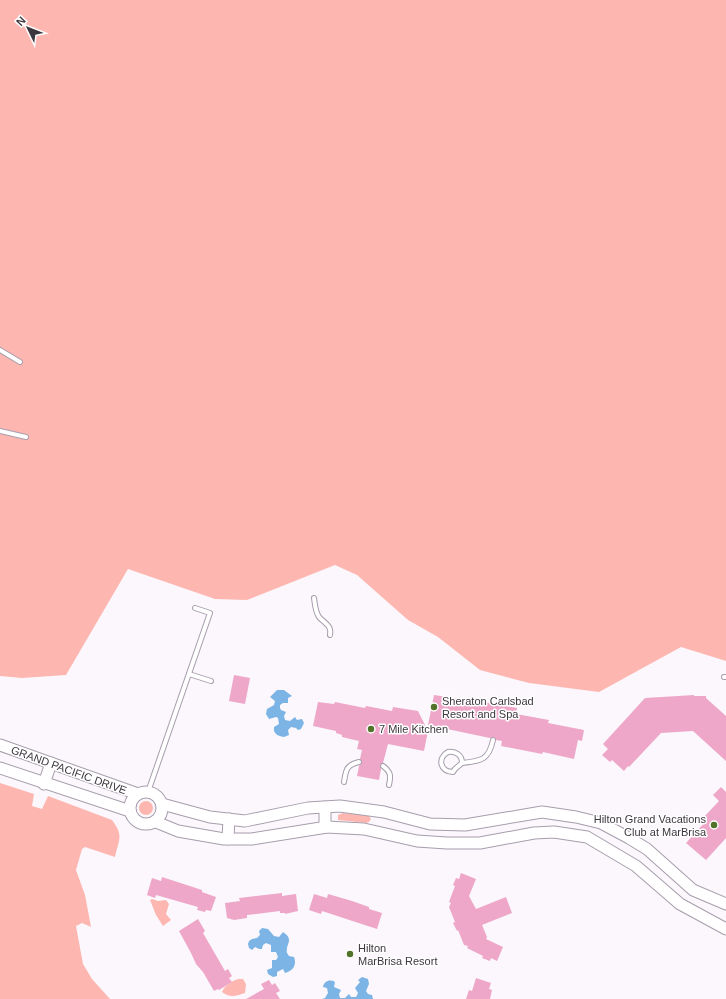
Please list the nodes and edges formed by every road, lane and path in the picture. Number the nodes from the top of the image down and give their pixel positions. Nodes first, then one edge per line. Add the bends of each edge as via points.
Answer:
1 (0, 350) edge
2 (20, 362) dead end
3 (0, 431) edge
4 (26, 437) dead end
5 (314, 598) dead end
6 (195, 608) dead end
7 (330, 635) dead end
8 (189, 674) junction
9 (211, 681) dead end
10 (493, 740) dead end
11 (0, 745) edge
12 (359, 762) dead end
13 (462, 763) junction
14 (51, 764) junction
15 (383, 766) dead end
16 (0, 768) edge
17 (344, 782) dead end
18 (44, 784) junction
19 (389, 785) dead end
20 (143, 793) junction
21 (162, 804) junction
22 (325, 807) junction
23 (130, 811) junction
24 (229, 819) junction
25 (156, 822) junction
26 (325, 827) junction
27 (228, 839) junction
28 (726, 904) edge
29 (726, 929) edge

1 - 2 lane
3 - 4 lane
5 - 7 lane via 317,613 329,625
6 - 8 lane via 210,613
8 - 9 lane
8 - 20 lane
10 - 13 lane via 488,755 482,760
11 - 14 street, GRAND PACIFIC DRIVE
12 - 17 lane via 350,764
13 - 13 lane via 455,752 448,752 442,759 442,766 450,772
14 - 18 street
14 - 20 street, GRAND PACIFIC DRIVE
15 - 19 lane via 391,776
16 - 18 street, GRAND PACIFIC DRIVE
18 - 23 street, GRAND PACIFIC DRIVE
20 - 21 street via 157,796
20 - 23 street via 131,801
21 - 24 street
21 - 25 street via 161,814
22 - 24 street via 245,821
22 - 26 street
22 - 28 street via 340,806 384,812 430,824 465,825 542,812 576,817 601,824 630,838 647,849 693,890
23 - 25 street via 133,819 139,823 148,825
24 - 27 street
25 - 27 street via 178,831
26 - 27 street via 252,839
26 - 29 street via 364,829 417,840 447,843 480,843 554,832 587,837 636,866 680,904

